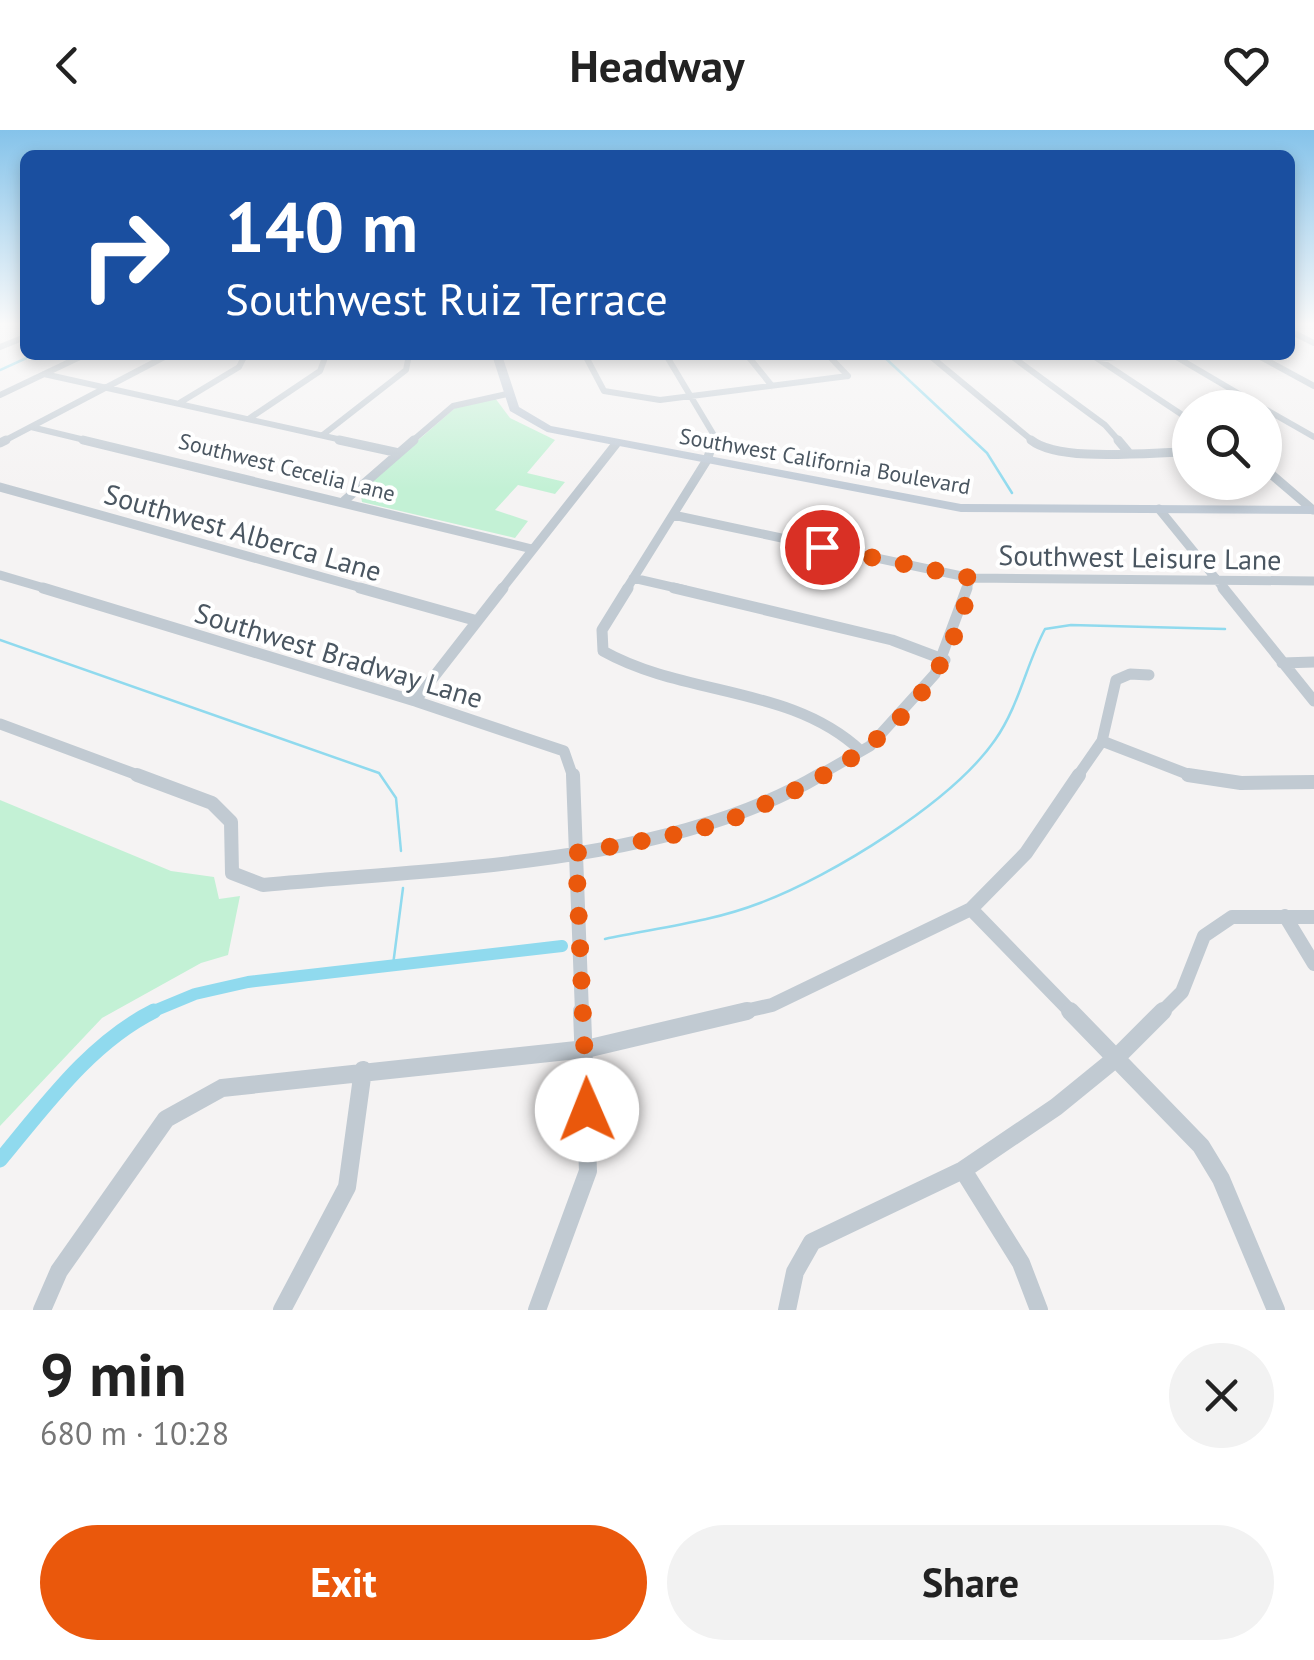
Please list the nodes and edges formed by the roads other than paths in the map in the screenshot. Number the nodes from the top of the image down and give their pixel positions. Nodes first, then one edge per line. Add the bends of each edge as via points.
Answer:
1 (33, 379) edge
2 (66, 379) edge
3 (123, 379) edge
4 (219, 379) edge
5 (309, 379) edge
6 (394, 379) edge
7 (503, 379) edge
8 (597, 379) edge
9 (681, 379) edge
10 (767, 379) edge
11 (825, 379) edge
12 (957, 379) edge
13 (1042, 379) edge
14 (1128, 379) edge
15 (772, 386) junction
16 (106, 388) junction
17 (507, 394) junction
18 (0, 395) edge
19 (691, 396) junction
20 (181, 402) junction
21 (1172, 408) edge
22 (250, 418) junction
23 (1282, 419) edge
24 (31, 426) junction
25 (324, 434) junction
26 (1314, 438) edge
27 (0, 443) edge
28 (616, 444) junction
29 (399, 452) junction
30 (1128, 452) junction
31 (1172, 452) edge
32 (707, 460) junction
33 (1282, 483) edge
34 (0, 487) edge
35 (344, 501) junction
36 (1159, 510) junction
37 (1314, 510) edge
38 (672, 516) junction
39 (532, 549) junction
40 (0, 575) edge
41 (633, 578) junction
42 (971, 578) junction
43 (1314, 581) edge
44 (1215, 582) junction
45 (474, 620) junction
46 (945, 660) junction
47 (1282, 662) junction
48 (1314, 662) edge
49 (1149, 675) dead end
50 (414, 700) junction
51 (1314, 701) edge
52 (0, 724) edge
53 (1102, 741) junction
54 (861, 751) junction
55 (1314, 782) edge
56 (576, 853) junction
57 (970, 909) junction
58 (1286, 916) junction
59 (1314, 917) edge
60 (1314, 964) edge
61 (586, 1049) junction
62 (1115, 1058) junction
63 (363, 1070) junction
64 (964, 1170) junction
65 (42, 1310) edge
66 (282, 1310) edge
67 (537, 1310) edge
68 (787, 1310) edge
69 (1040, 1310) edge
70 (1276, 1310) edge

1 - 18 street
2 - 16 street
3 - 16 street
4 - 20 street
5 - 22 street
6 - 25 street
7 - 17 street
8 - 19 street via 604,391 660,400
9 - 19 street
10 - 15 street
11 - 15 street
12 - 30 street via 1036,446
13 - 30 street via 1104,425
14 - 21 street
15 - 19 street
16 - 20 street
16 - 24 street
17 - 28 street, Southwest California Boulevard via 514,409 547,429
17 - 29 street via 453,406
19 - 32 street via 714,437
20 - 22 street
22 - 25 street
23 - 26 street
24 - 27 street
24 - 35 street, Southwest Cecelia Lane
25 - 29 street
28 - 32 street, Southwest California Boulevard
28 - 39 street
29 - 35 street
30 - 31 street
32 - 36 street, Southwest California Boulevard via 960,508
32 - 38 street
33 - 37 street
34 - 45 street, Southwest Alberca Lane
35 - 39 street, Southwest Cecelia Lane
36 - 37 street, Southwest California Boulevard
36 - 44 street
38 - 41 street
38 - 42 street, Southwest Leisure Lane
39 - 45 street
40 - 50 street, Southwest Bradway Lane
41 - 46 street via 892,640
41 - 54 street via 602,630 603,651 624,665 827,722
42 - 44 street, Southwest Leisure Lane
42 - 46 street
43 - 44 street, Southwest Leisure Lane
44 - 47 street
45 - 50 street
46 - 54 street via 904,716
47 - 48 street
47 - 51 street
49 - 53 street via 1116,680
50 - 56 street, Southwest Bradway Lane via 564,751 573,769
52 - 56 street via 212,803 232,822 232,873 263,884
53 - 55 street via 1196,778
53 - 57 street via 1026,853
54 - 56 street via 808,785 714,826
56 - 61 street
57 - 61 street via 772,1006
57 - 62 street
58 - 59 street
58 - 60 street
58 - 62 street via 1232,917 1204,936 1182,992
61 - 63 street
61 - 67 street via 588,1171
62 - 64 street
62 - 70 street via 1214,1164
63 - 65 street via 222,1088 166,1119 59,1271
63 - 66 street via 348,1188
64 - 68 street via 812,1242 794,1272
64 - 69 street via 1021,1263

